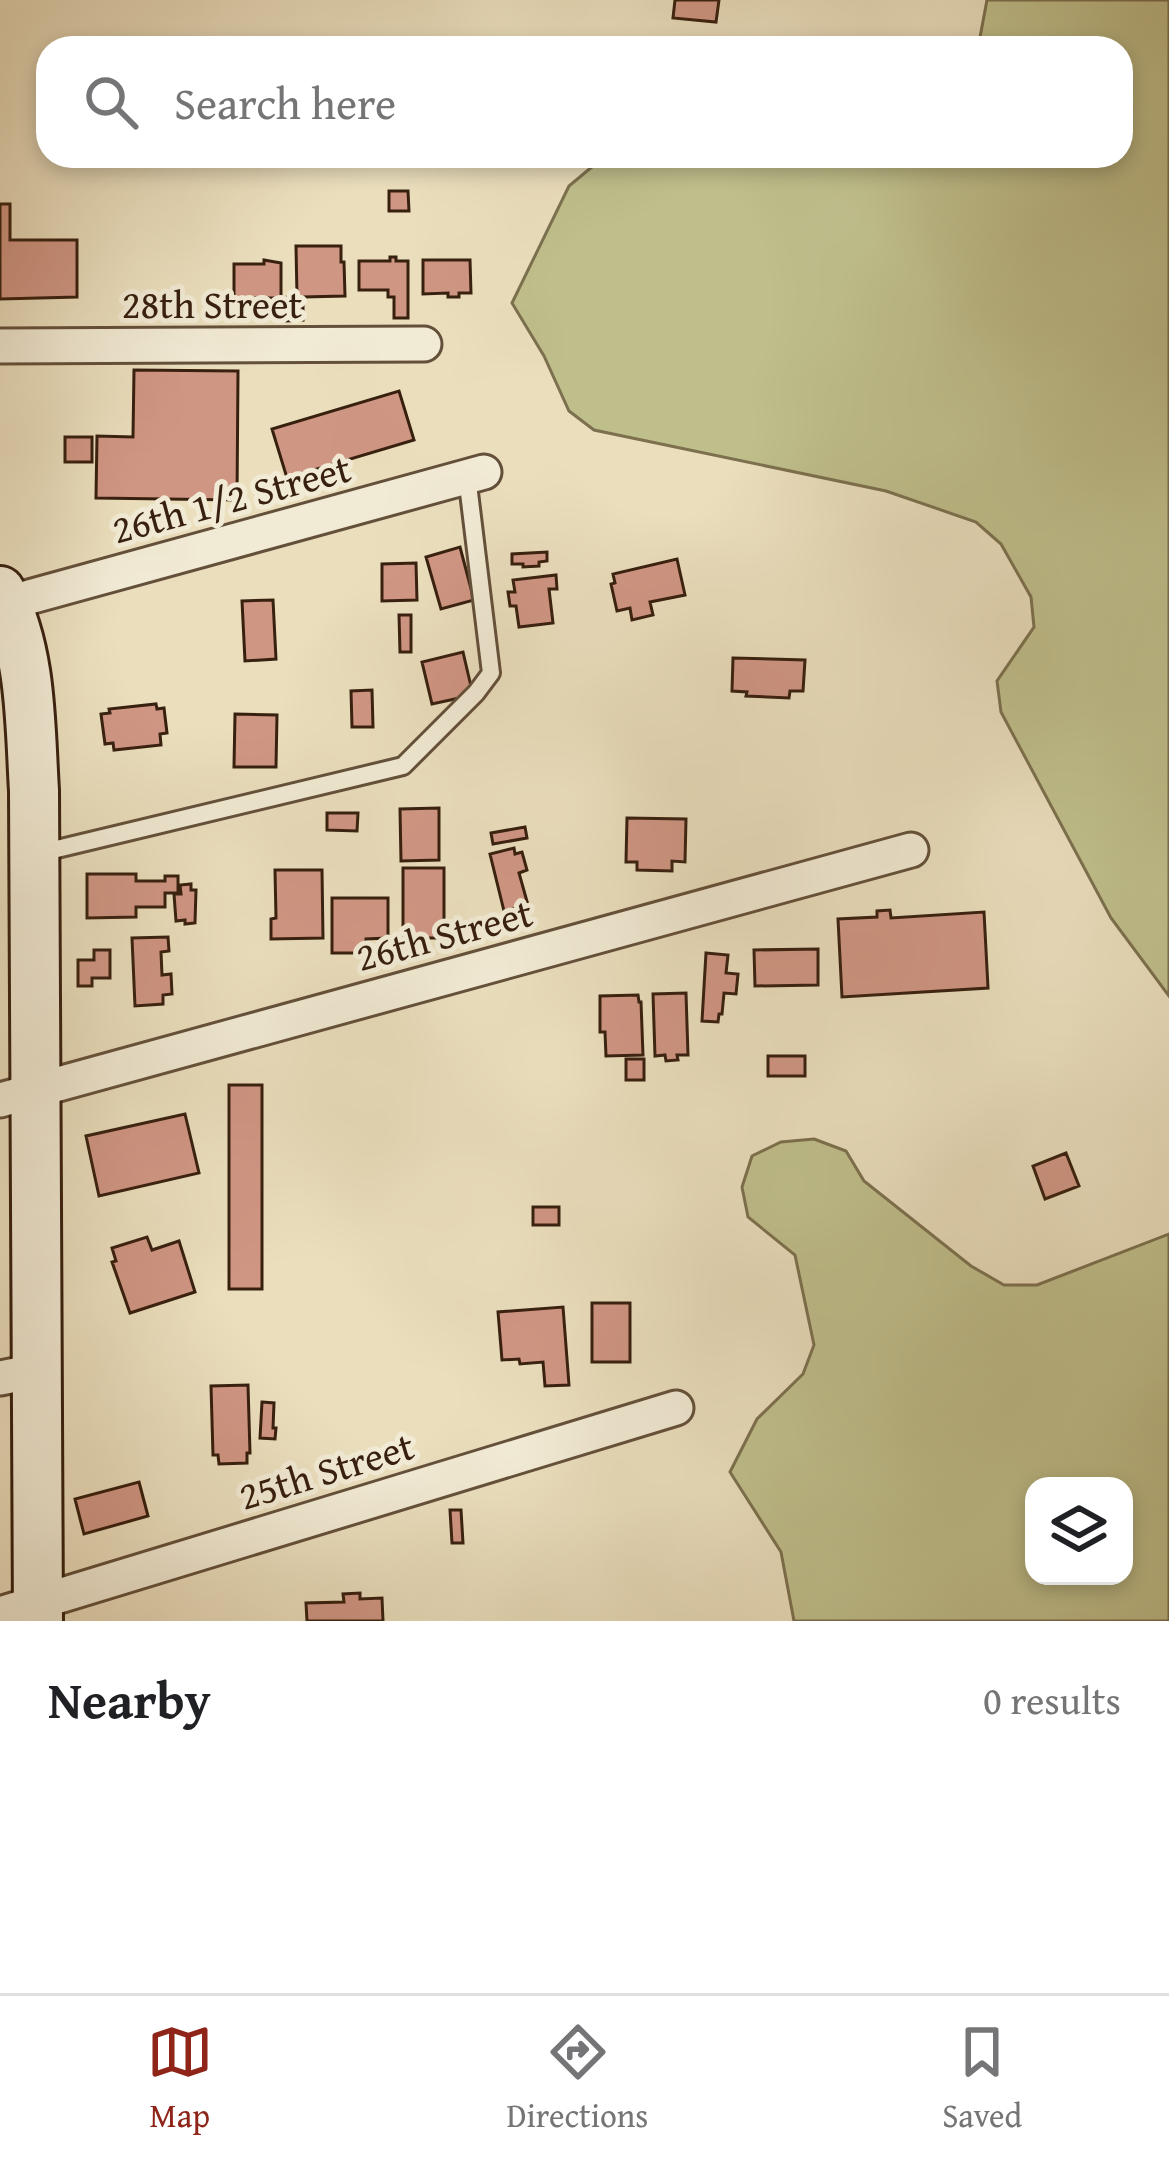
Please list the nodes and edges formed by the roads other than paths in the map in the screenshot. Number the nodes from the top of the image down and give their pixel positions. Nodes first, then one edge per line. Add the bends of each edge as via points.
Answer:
1 (424, 344) dead end
2 (0, 346) edge
3 (476, 474) joint
4 (2, 600) edge
5 (911, 850) dead end
6 (35, 854) junction
7 (18, 1095) edge
8 (18, 1374) edge
9 (676, 1408) dead end
10 (25, 1612) edge

1 - 2 street, 28th Street
3 - 4 street, 26th 1/2 Street
3 - 6 lane via 491,673 403,766
4 - 6 main road via 27,674
5 - 7 street, 26th Street
6 - 7 main road
7 - 8 main road
8 - 10 main road
9 - 10 street, 25th Street

